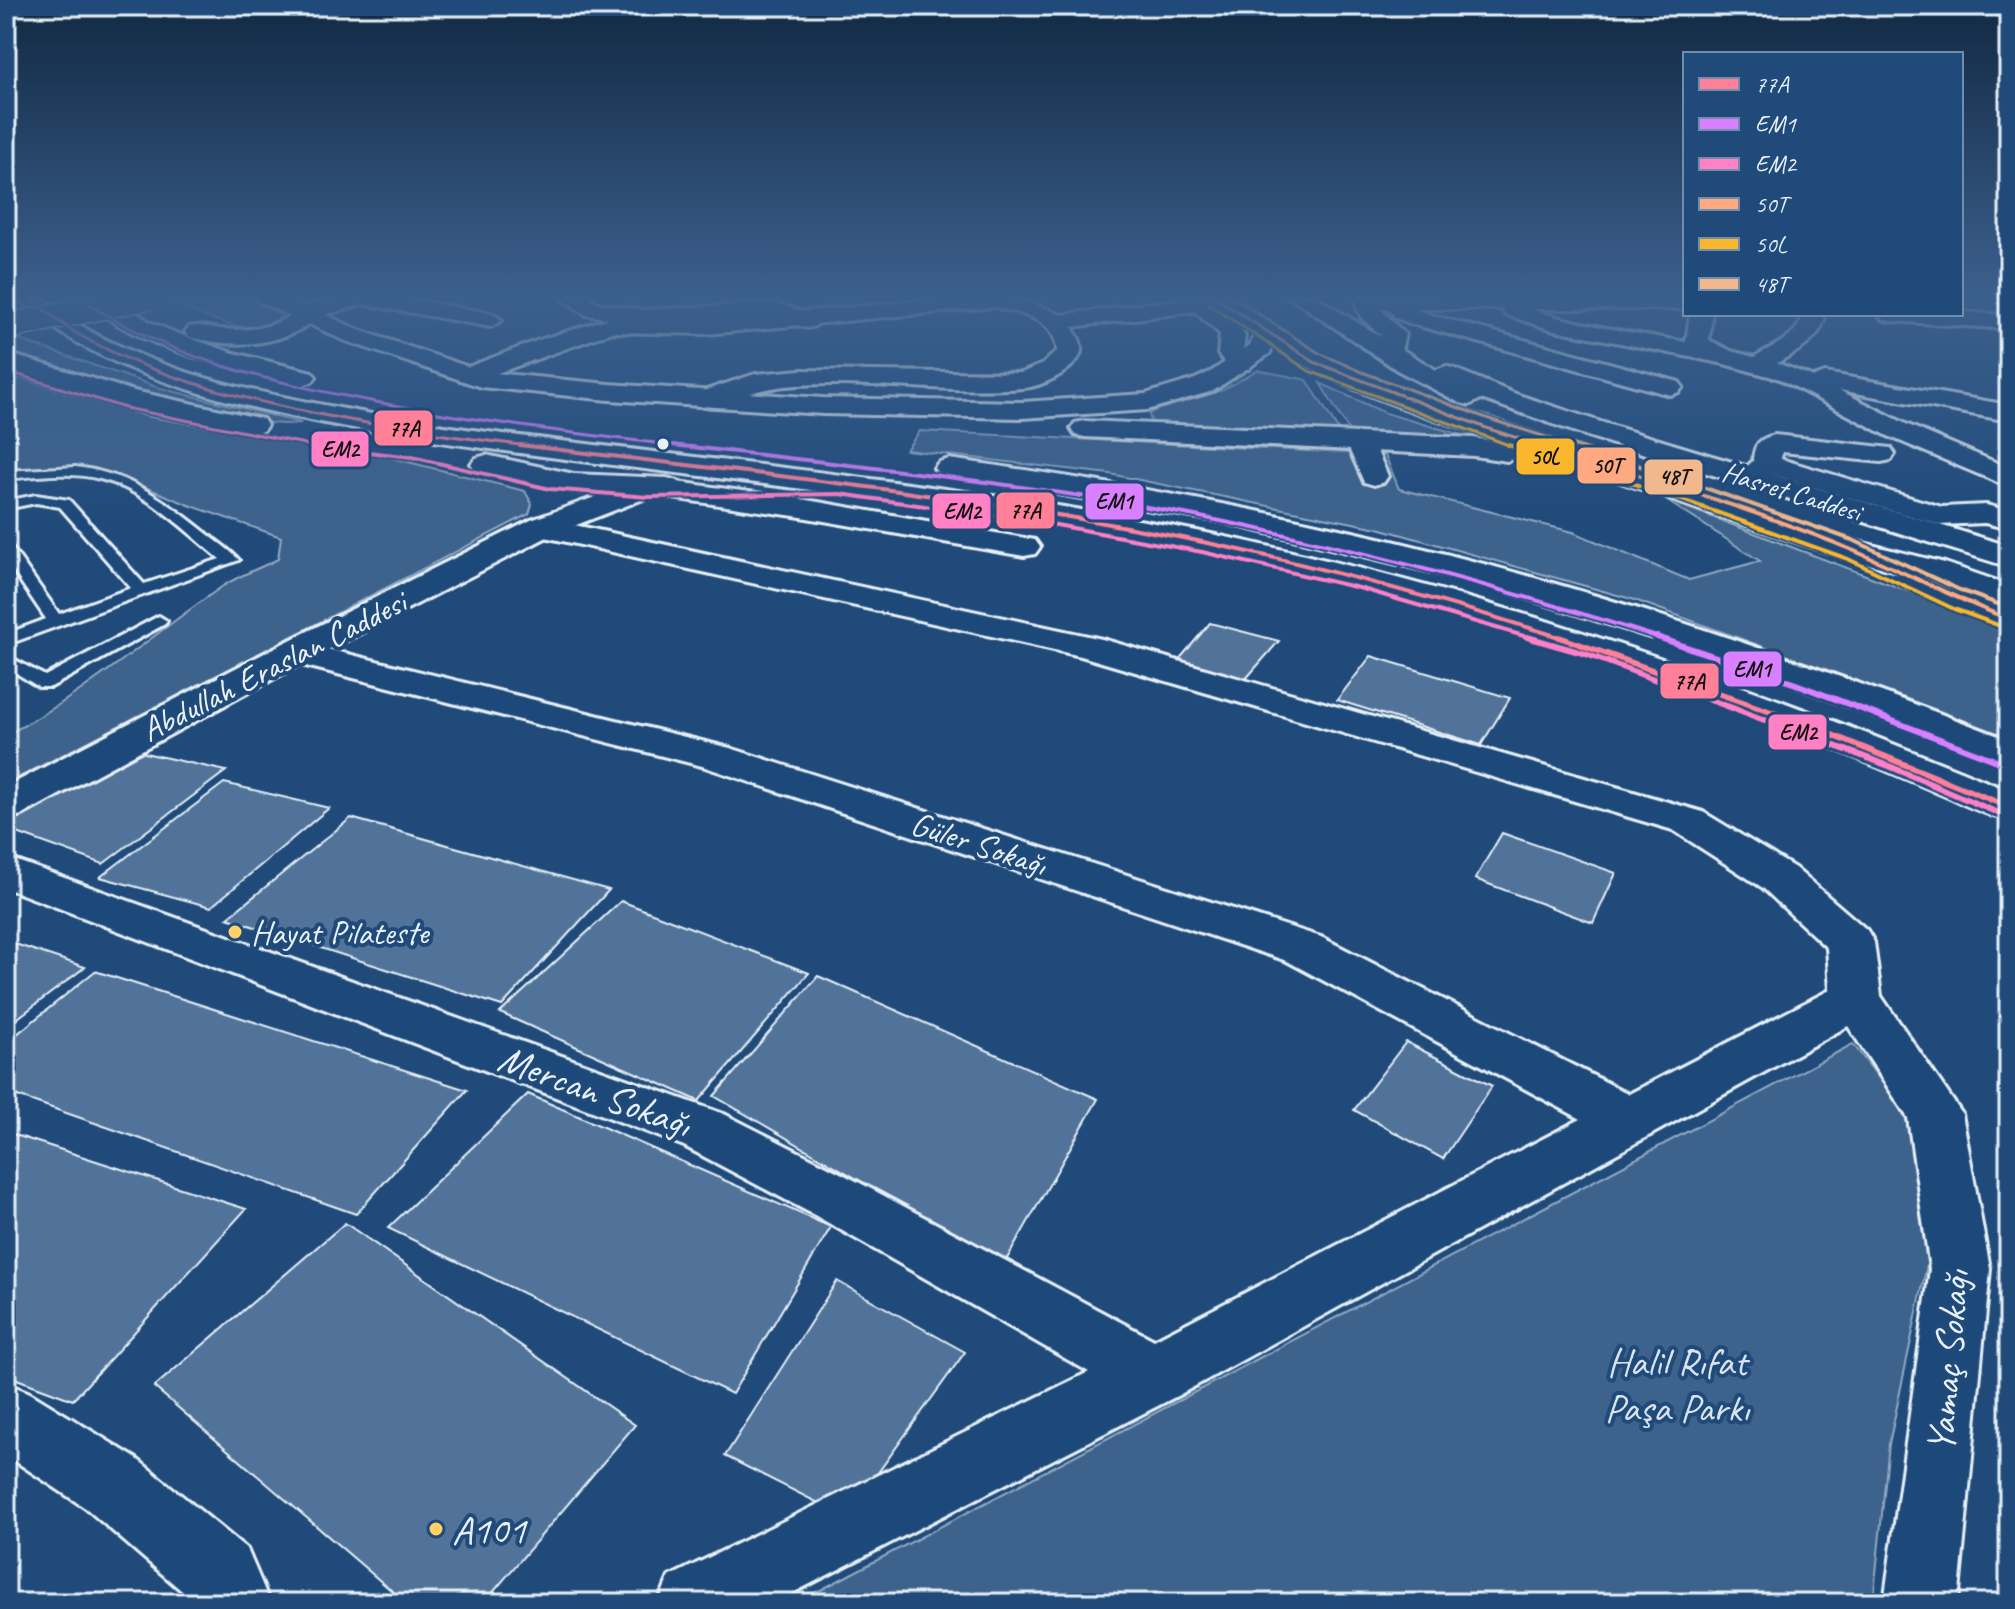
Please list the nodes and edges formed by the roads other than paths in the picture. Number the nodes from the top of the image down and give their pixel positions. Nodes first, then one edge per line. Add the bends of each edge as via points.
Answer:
1 (39, 371) edge
2 (164, 371) edge
3 (276, 371) edge
4 (456, 371) edge
5 (479, 371) edge
6 (1047, 371) edge
7 (1228, 371) edge
8 (1334, 371) edge
9 (1365, 371) edge
10 (1390, 371) edge
11 (1419, 371) edge
12 (1445, 371) edge
13 (1611, 371) edge
14 (1779, 371) edge
15 (1789, 374) junction
16 (469, 375) junction
17 (1670, 387) dead end
18 (703, 399) junction
19 (1147, 402) junction
20 (823, 406) junction
21 (1445, 412) junction
22 (327, 413) junction
23 (2009, 413) edge
24 (1151, 433) junction
25 (1910, 435) junction
26 (1361, 444) junction
27 (414, 447) junction
28 (1881, 454) dead end
29 (2009, 457) edge
30 (6, 475) edge
31 (1374, 476) dead end
32 (2009, 478) edge
33 (1758, 481) junction
34 (1660, 482) junction
35 (574, 483) junction
36 (841, 484) junction
37 (648, 487) junction
38 (6, 505) edge
39 (2009, 520) edge
40 (542, 527) junction
41 (1024, 547) dead end
42 (6, 549) edge
43 (1852, 550) junction
44 (2009, 557) edge
45 (2009, 580) edge
46 (140, 589) junction
47 (2009, 597) edge
48 (2009, 619) edge
49 (55, 620) junction
50 (159, 621) dead end
51 (6, 640) edge
52 (295, 652) junction
53 (6, 660) edge
54 (2009, 755) edge
55 (1893, 757) junction
56 (6, 805) edge
57 (2009, 807) edge
58 (2009, 823) edge
59 (6, 872) edge
60 (1856, 999) junction
61 (1630, 1120) junction
62 (1154, 1374) junction
63 (6, 1416) edge
64 (233, 1603) edge
65 (695, 1603) edge
66 (1921, 1603) edge

1 - 27 main road via 183,411 304,434
2 - 22 main road
3 - 54 main road via 439,405 1008,476 1285,524 1541,589 1699,638
4 - 16 main road
5 - 16 street
6 - 18 street via 1025,381 801,377 755,381
7 - 19 main road via 1204,385
8 - 21 main road
9 - 21 main road
10 - 33 main road via 1465,407 1589,450
11 - 33 main road via 1487,404
12 - 33 main road, Hasret Caddesi via 1507,400
13 - 17 street
14 - 15 street
15 - 23 street
15 - 25 street
16 - 18 main road
18 - 20 main road
19 - 20 main road via 1022,410
19 - 24 main road via 1133,409 1128,419 1131,427
20 - 24 main road
21 - 34 main road, Hasret Caddesi
22 - 27 main road
22 - 36 main road
24 - 26 main road
25 - 29 street
25 - 32 street
26 - 31 street
26 - 34 main road via 1487,449 1634,482
27 - 35 main road
28 - 33 street via 1775,443 1768,447
30 - 46 lane via 58,470 119,480 231,560
33 - 39 street via 1940,516 1986,514
33 - 44 main road, Hasret Caddesi
33 - 45 main road
34 - 43 main road, Hasret Caddesi
35 - 37 main road
35 - 40 main road, Abdullah Eraslan Caddesi
36 - 37 main road
36 - 55 main road via 1126,527 1362,578 1589,645
37 - 40 main road, Abdullah Eraslan Caddesi
37 - 41 street
38 - 46 lane via 36,499 64,503
40 - 52 main road, Abdullah Eraslan Caddesi
40 - 60 street via 1089,647 1688,821 1779,878 1850,942
42 - 49 lane
43 - 47 main road, Hasret Caddesi via 1933,570
43 - 48 main road
46 - 49 lane
49 - 51 lane
50 - 53 lane via 45,683
52 - 56 main road, Abdullah Eraslan Caddesi
52 - 61 street, Güler Sokağı via 716,757 1304,949
55 - 57 main road
55 - 58 main road
59 - 62 street, Mercan Sokağı via 704,1130
60 - 61 street
60 - 66 street, Yamaç Sokağı via 1935,1114 1960,1269
61 - 62 street
62 - 65 street
63 - 64 street via 112,1484 221,1575

